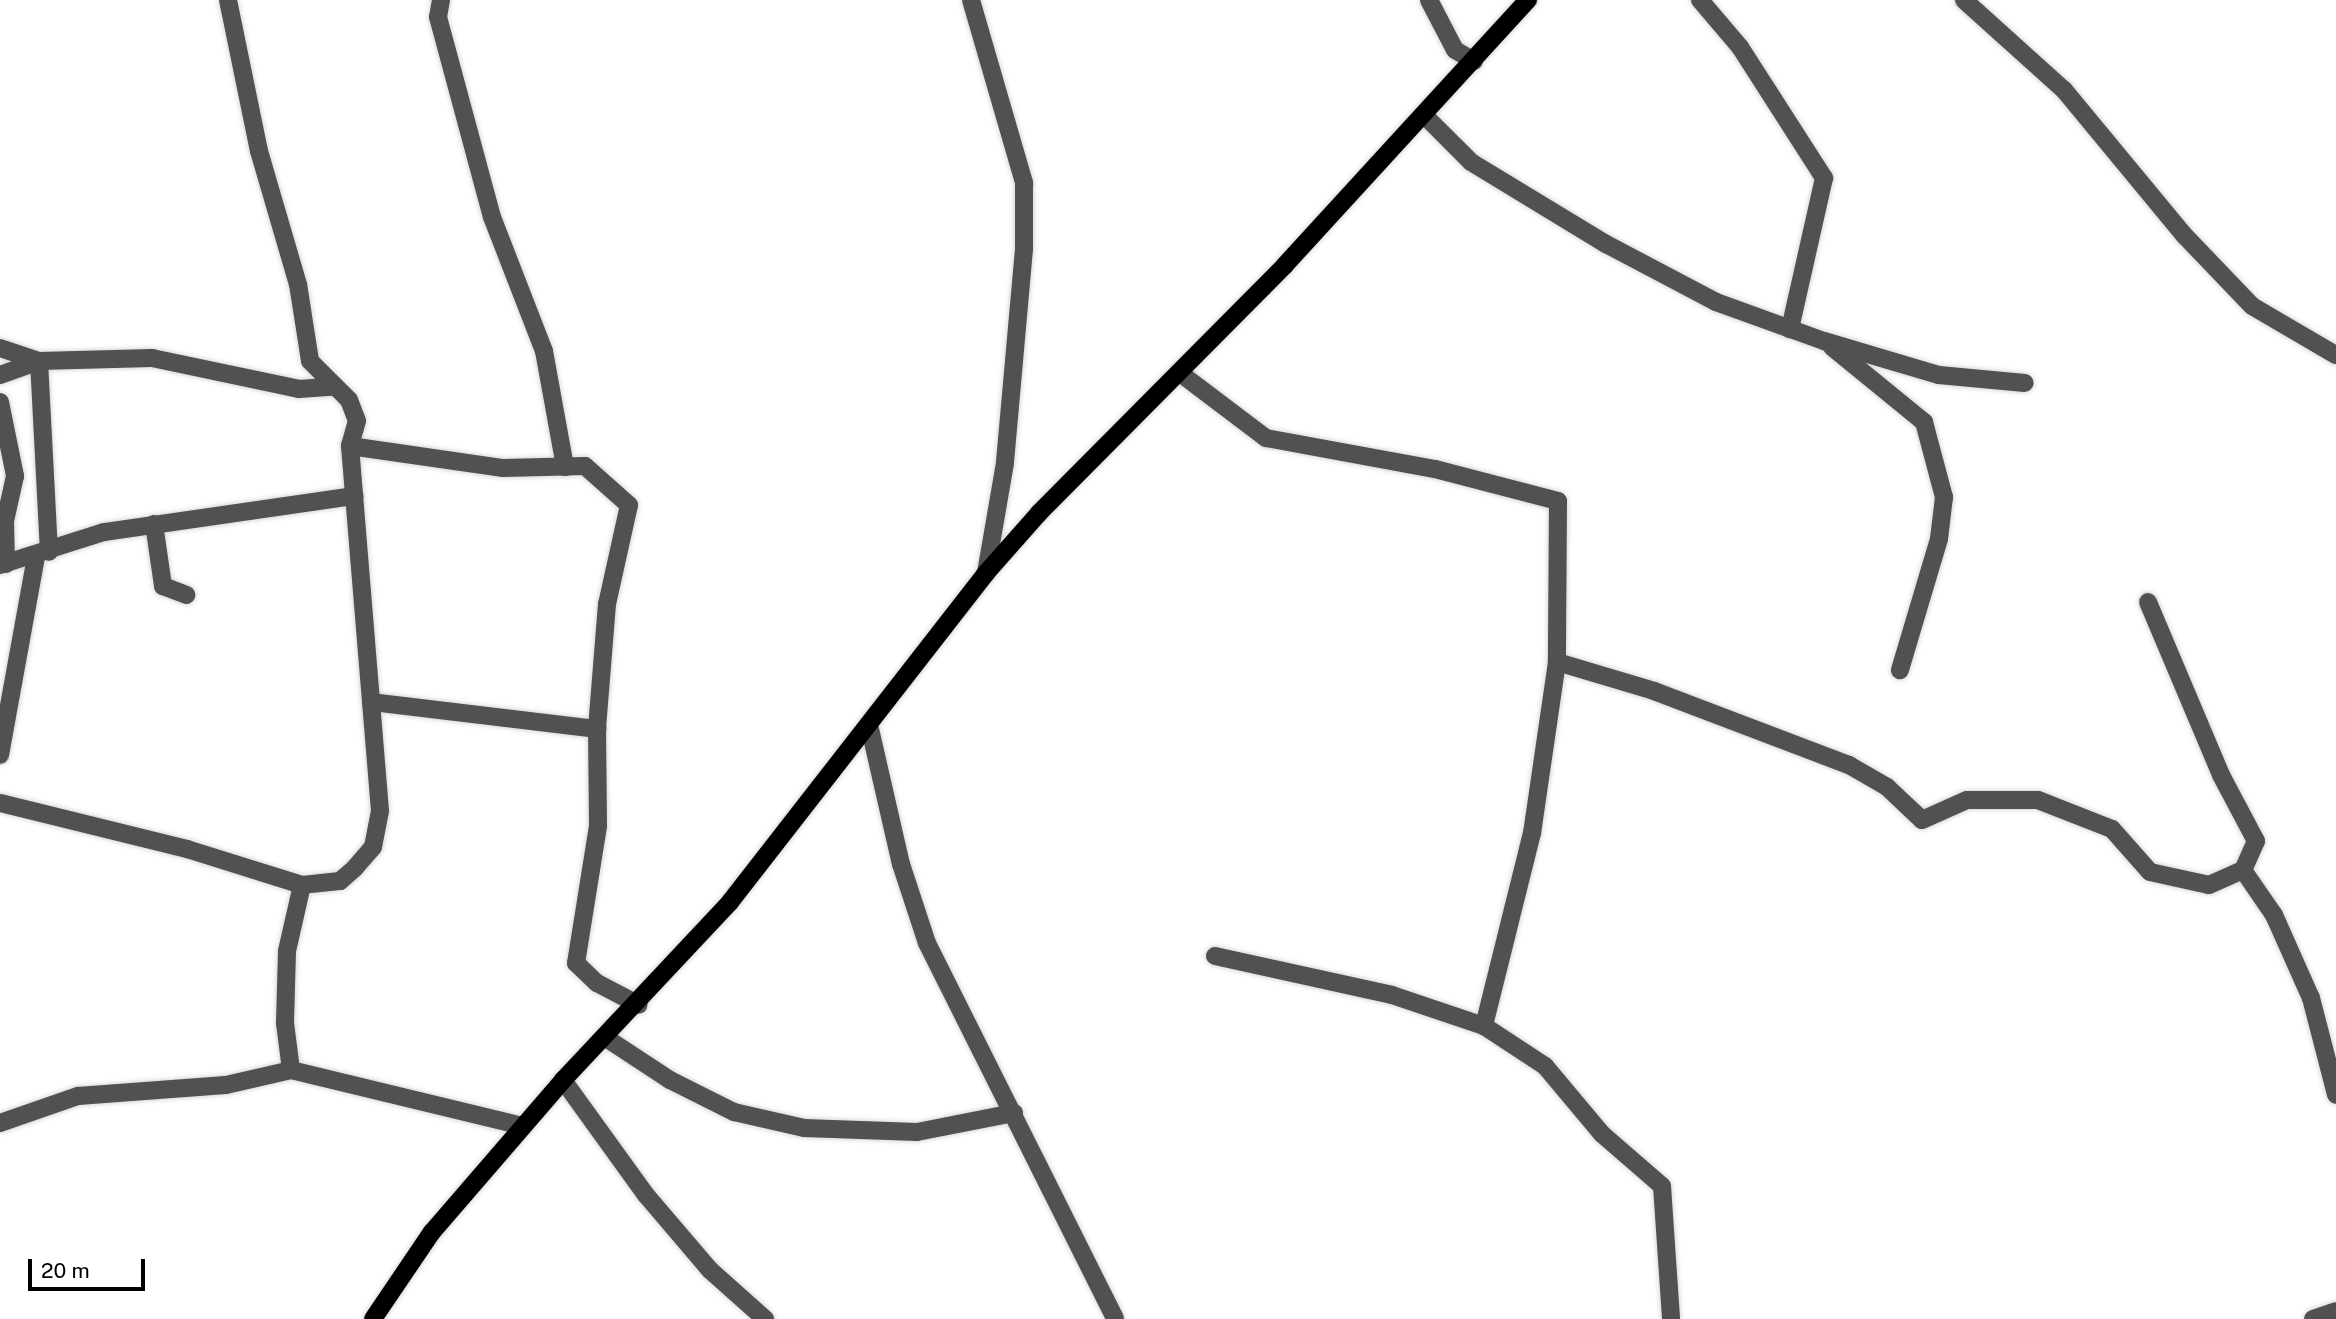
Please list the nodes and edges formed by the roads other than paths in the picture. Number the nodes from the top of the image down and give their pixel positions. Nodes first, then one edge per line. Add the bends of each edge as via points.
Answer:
1 (228, 0) edge
2 (441, 0) edge
3 (971, 0) edge
4 (1429, 0) edge
5 (1528, 0) edge
6 (1700, 0) edge
7 (1964, 0) edge
8 (1474, 61) junction
9 (1424, 115) junction
10 (1790, 329) junction
11 (1824, 341) junction
12 (0, 348) edge
13 (2336, 355) edge
14 (39, 361) junction
15 (1180, 373) junction
16 (0, 375) edge
17 (2025, 383) dead end
18 (331, 387) junction
19 (0, 402) edge
20 (350, 446) junction
21 (565, 467) junction
22 (354, 496) junction
23 (154, 524) junction
24 (42, 554) junction
25 (3, 564) edge
26 (986, 573) junction
27 (186, 595) dead end
28 (2148, 602) dead end
29 (1557, 662) junction
30 (1900, 670) dead end
31 (371, 702) junction
32 (597, 729) junction
33 (870, 729) junction
34 (0, 755) edge
35 (0, 803) edge
36 (2243, 870) junction
37 (302, 885) junction
38 (1215, 956) dead end
39 (639, 1005) junction
40 (1484, 1026) junction
41 (606, 1038) junction
42 (291, 1070) junction
43 (563, 1080) junction
44 (2336, 1095) edge
45 (1014, 1113) junction
46 (0, 1123) edge
47 (522, 1126) junction
48 (2336, 1311) edge
49 (373, 1319) edge
50 (765, 1319) edge
51 (1115, 1319) edge
52 (1671, 1319) edge
53 (2313, 1319) edge

1 - 18 street via 259,151 298,284 310,361
2 - 21 street via 438,17 492,216 544,351
3 - 26 street via 1024,183 1024,249 1005,463
4 - 8 street via 1454,50
5 - 8 main road
6 - 10 street via 1740,47 1824,178
7 - 13 street via 2064,90 2184,235 2252,306
8 - 9 main road
9 - 10 street via 1471,162 1606,244 1716,302
9 - 15 main road
10 - 11 street
11 - 17 street via 1940,374
11 - 30 street via 1924,422 1944,497 1940,540
12 - 14 street
14 - 16 street
14 - 18 street via 152,358 299,389
14 - 24 street
15 - 26 main road via 1039,513
15 - 29 street via 1266,438 1435,469 1558,501
18 - 20 street via 349,400 357,421
19 - 25 street via 16,487 5,521
20 - 21 street via 503,468
20 - 22 street
21 - 32 street via 585,466 629,505 607,604
22 - 23 street
22 - 31 street
23 - 24 street via 104,532
23 - 27 street via 163,586
24 - 25 street
24 - 34 street
26 - 33 main road
28 - 36 street via 2221,775 2256,841
29 - 36 street via 1654,691 1849,765 1887,787 1922,820 1967,800 2038,800 2112,829 2150,872 2209,885
29 - 40 street via 1532,832
31 - 32 street
31 - 37 street via 380,811 373,847 340,881
32 - 39 street via 598,826 576,963 597,982
33 - 39 main road via 730,902
33 - 45 street via 901,863 927,943
35 - 37 street via 175,845
36 - 44 street via 2274,915 2311,998
37 - 42 street via 287,951 285,1023
38 - 40 street via 1392,995
39 - 41 main road
40 - 52 street via 1545,1066 1602,1134 1662,1186
41 - 43 main road
41 - 45 street via 670,1080 734,1112 804,1128 917,1132
42 - 46 street via 226,1085 78,1096
42 - 47 street
43 - 47 main road
43 - 50 street via 646,1195 710,1270
45 - 51 street
47 - 49 main road via 432,1231
48 - 53 street

